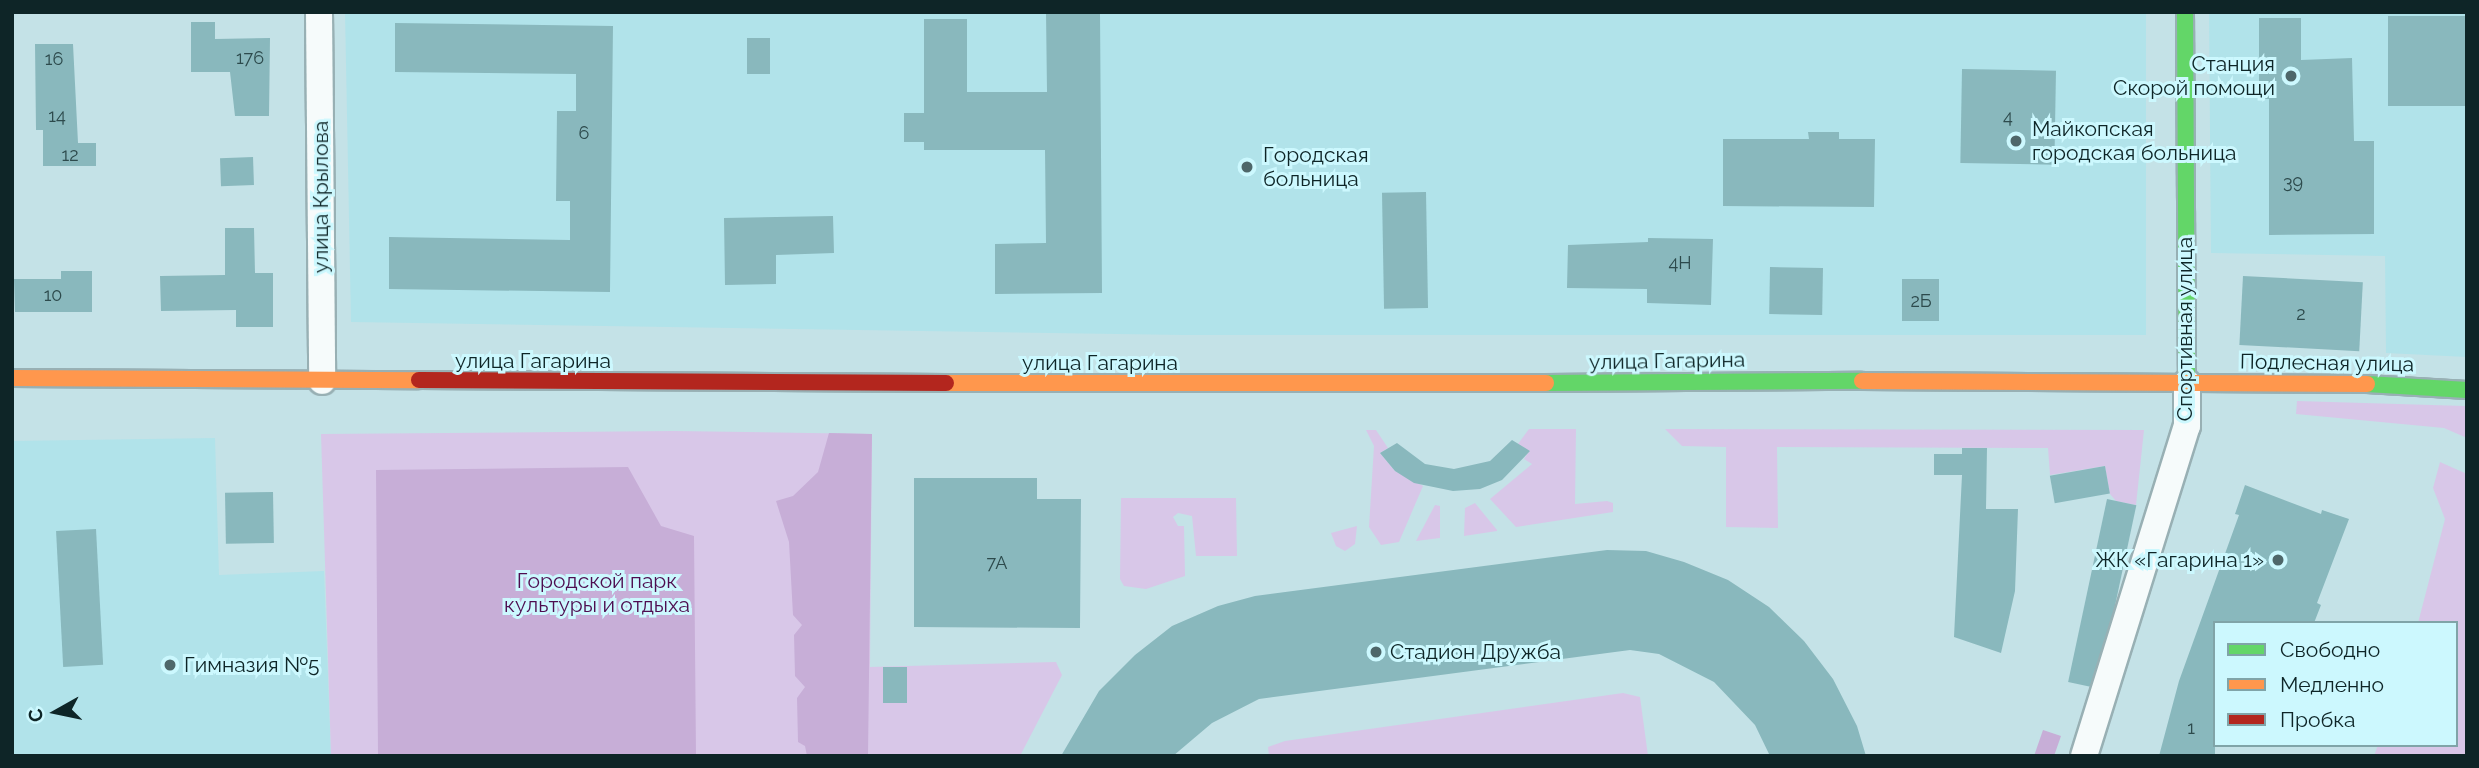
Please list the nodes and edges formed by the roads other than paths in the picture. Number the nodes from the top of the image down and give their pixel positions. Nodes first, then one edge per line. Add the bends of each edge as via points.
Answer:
1 (319, 12) edge
2 (2185, 12) edge
3 (12, 378) edge
4 (322, 381) junction
5 (2187, 383) junction
6 (2467, 390) edge
7 (2084, 756) edge

1 - 4 street, улица Крылова
2 - 5 main road, Спортивная улица
3 - 4 main road, улица Гагарина
4 - 5 main road, улица Гагарина
5 - 6 main road, Подлесная улица via 2424,385
5 - 7 street, Спортивная улица via 2187,426

